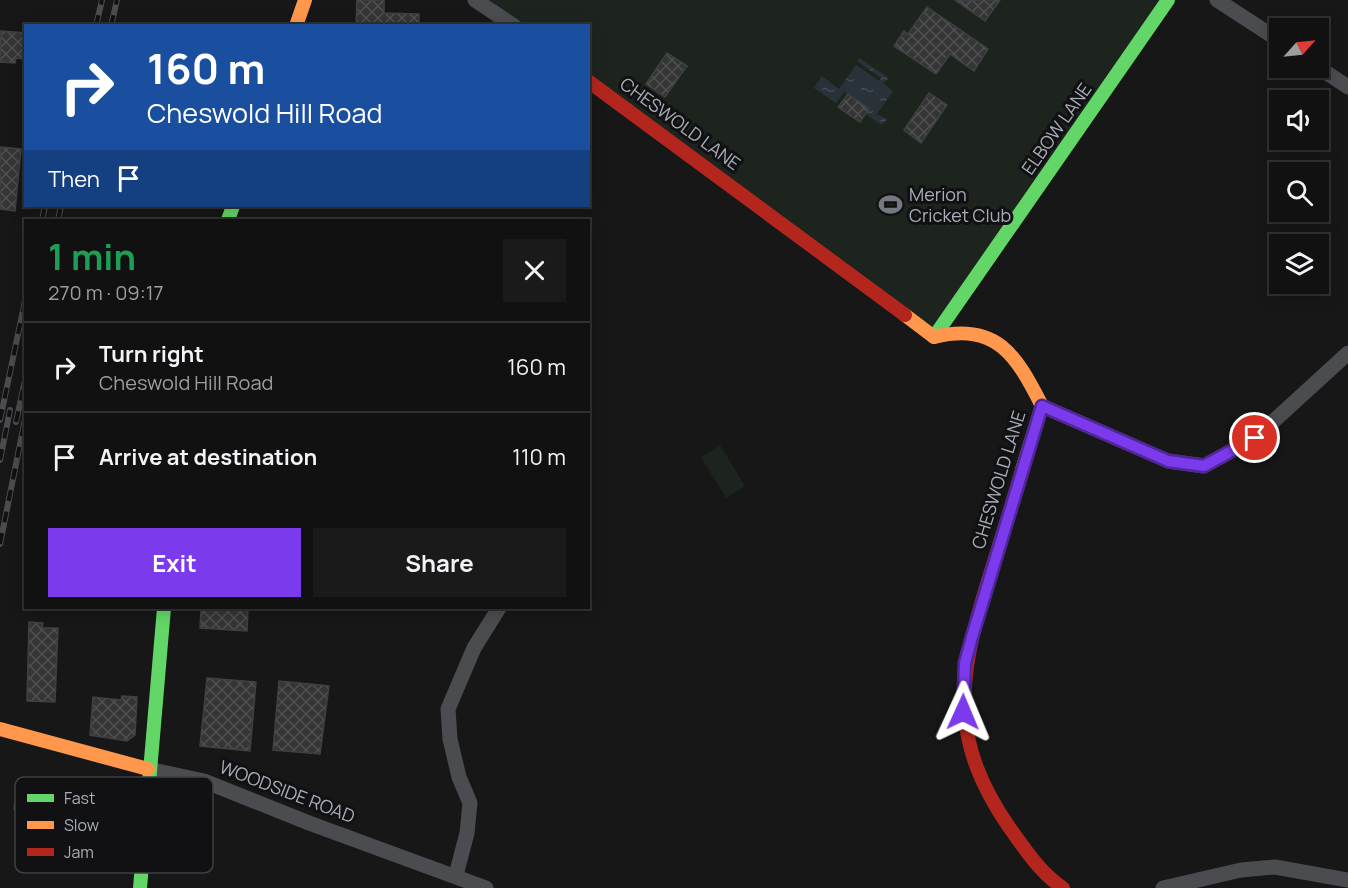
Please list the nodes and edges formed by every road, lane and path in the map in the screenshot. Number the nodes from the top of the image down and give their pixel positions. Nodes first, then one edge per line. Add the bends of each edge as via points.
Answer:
1 (304, 0) edge
2 (475, 0) edge
3 (1168, 0) edge
4 (1217, 0) edge
5 (297, 24) edge
6 (510, 24) edge
7 (1269, 34) edge
8 (1329, 74) edge
9 (590, 82) edge
10 (1348, 87) edge
11 (934, 337) junction
12 (1348, 353) edge
13 (1042, 406) junction
14 (164, 609) edge
15 (498, 609) edge
16 (0, 729) edge
17 (148, 769) junction
18 (147, 777) edge
19 (185, 777) edge
20 (213, 785) edge
21 (141, 873) edge
22 (456, 875) junction
23 (1348, 880) edge
24 (140, 888) edge
25 (486, 888) edge
26 (1063, 888) edge
27 (1164, 888) edge

1 - 5 street
2 - 6 street
3 - 11 street, ELBOW LANE
4 - 7 street
8 - 10 street
9 - 11 street, CHESWOLD LANE
11 - 13 street, CHESWOLD LANE via 963,332 985,336 1019,365
12 - 13 street via 1255,438 1204,466 1168,461
13 - 26 street, CHESWOLD LANE via 965,663 963,712 969,745 991,803 1045,874
14 - 17 street
15 - 22 street via 474,648 448,709 450,739 470,803
16 - 17 street, WOODSIDE ROAD
17 - 18 street
17 - 19 street, WOODSIDE ROAD
20 - 22 street, WOODSIDE ROAD
21 - 24 street
22 - 25 street, WOODSIDE ROAD
23 - 27 street via 1275,867 1240,870

